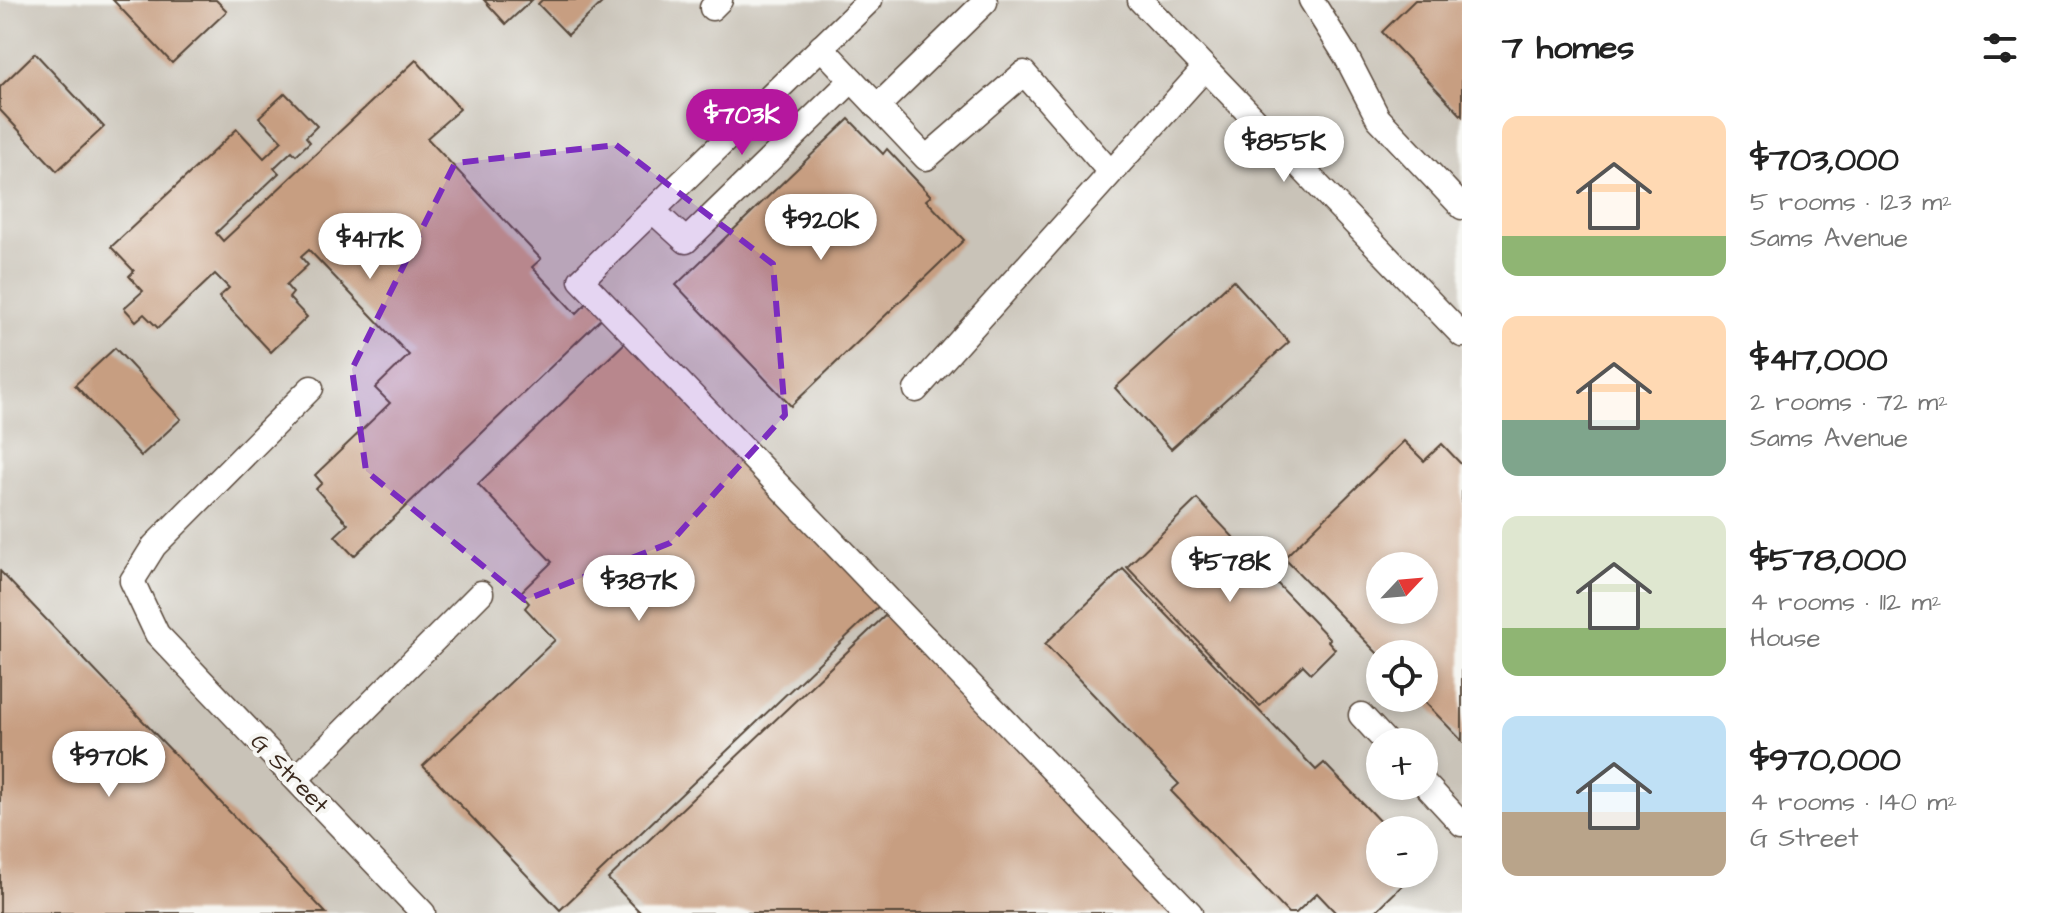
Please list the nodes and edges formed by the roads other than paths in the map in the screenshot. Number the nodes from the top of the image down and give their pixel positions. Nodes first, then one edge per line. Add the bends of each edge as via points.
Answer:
1 (1140, 0) edge
2 (1311, 0) edge
3 (985, 2) dead end
4 (853, 5) edge
5 (821, 47) junction
6 (1205, 68) junction
7 (852, 80) junction
8 (877, 107) junction
9 (1110, 172) junction
10 (1462, 207) edge
11 (653, 211) junction
12 (1462, 335) edge
13 (311, 388) dead end
14 (916, 390) dead end
15 (481, 593) dead end
16 (1361, 715) dead end
17 (1373, 728) edge
18 (296, 779) junction
19 (1438, 798) edge
20 (1462, 824) edge
21 (423, 913) edge
22 (1190, 913) edge

1 - 6 street
2 - 10 street via 1378,118
3 - 8 street
4 - 5 street
5 - 7 street
5 - 11 street
6 - 9 street
6 - 12 street
7 - 8 street
7 - 11 street via 686,241
8 - 9 street via 926,158 1024,73
9 - 14 street
11 - 22 street via 581,280
13 - 18 street, G Street via 154,546 132,581 157,634
15 - 18 street
16 - 17 street
18 - 21 street, G Street
19 - 20 street

